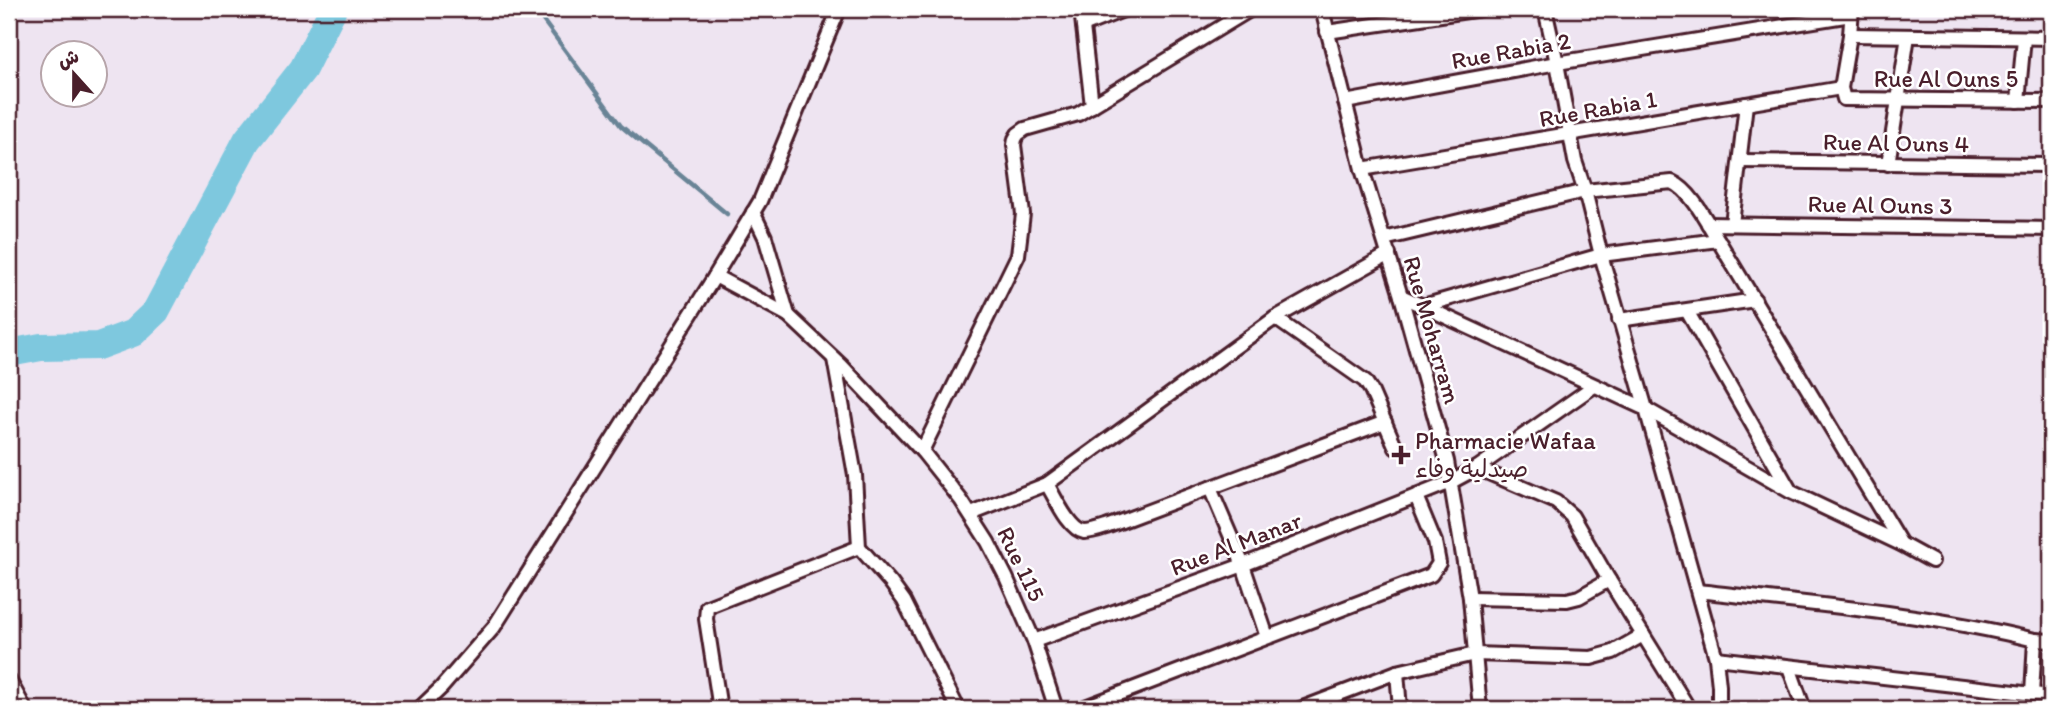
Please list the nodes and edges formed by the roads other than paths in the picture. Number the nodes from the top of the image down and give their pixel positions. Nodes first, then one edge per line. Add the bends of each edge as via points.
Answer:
1 (839, 9) edge
2 (1081, 9) edge
3 (1126, 9) edge
4 (1251, 9) edge
5 (1322, 9) edge
6 (1480, 9) edge
7 (1545, 9) edge
8 (1852, 12) edge
9 (1083, 26) junction
10 (1327, 32) junction
11 (1850, 36) junction
12 (1908, 36) junction
13 (2024, 38) junction
14 (2051, 38) edge
15 (1557, 63) junction
16 (1842, 92) junction
17 (1898, 100) junction
18 (2018, 101) junction
19 (2051, 101) edge
20 (1345, 102) junction
21 (1746, 104) junction
22 (1092, 106) junction
23 (1569, 135) junction
24 (1740, 161) junction
25 (1888, 164) junction
26 (2051, 165) edge
27 (1362, 169) junction
28 (1585, 191) junction
29 (753, 212) junction
30 (1708, 224) junction
31 (1732, 224) junction
32 (2051, 229) edge
33 (1384, 239) junction
34 (1718, 240) junction
35 (1389, 254) junction
36 (1601, 255) junction
37 (715, 276) junction
38 (1401, 296) junction
39 (1755, 300) junction
40 (1423, 306) junction
41 (1687, 310) junction
42 (788, 315) junction
43 (1275, 318) junction
44 (1619, 320) junction
45 (834, 359) junction
46 (1594, 386) junction
47 (1646, 409) junction
48 (1385, 422) junction
49 (1396, 448) dead end
50 (922, 452) junction
51 (1477, 468) junction
52 (1451, 482) junction
53 (1047, 484) junction
54 (1210, 488) junction
55 (1791, 492) junction
56 (1416, 496) junction
57 (971, 514) junction
58 (1901, 544) junction
59 (859, 547) junction
60 (1932, 561) dead end
61 (1243, 565) junction
62 (1609, 580) junction
63 (1698, 591) junction
64 (1470, 598) junction
65 (1643, 635) junction
66 (1267, 636) junction
67 (2035, 640) junction
68 (1034, 641) junction
69 (2051, 641) edge
70 (1475, 654) junction
71 (1716, 658) junction
72 (1789, 667) junction
73 (1397, 672) junction
74 (9, 680) edge
75 (2032, 694) junction
76 (2051, 696) edge
77 (25, 709) edge
78 (419, 709) edge
79 (720, 709) edge
80 (958, 709) edge
81 (1056, 709) edge
82 (1080, 709) edge
83 (1300, 709) edge
84 (1400, 709) edge
85 (1480, 709) edge
86 (1689, 709) edge
87 (1719, 709) edge
88 (1804, 709) edge

1 - 29 street
2 - 9 street
3 - 9 street
4 - 22 street
5 - 10 street, Rue Moharram
6 - 10 street
7 - 15 street
8 - 11 street
8 - 15 street, Rue Rabia 2
9 - 22 street
10 - 20 street, Rue Moharram
11 - 12 street
11 - 16 street
12 - 13 street
12 - 17 street
13 - 14 street
13 - 18 street
15 - 20 street, Rue Rabia 2
15 - 23 street
16 - 17 street, Rue Al Ouns 5 via 1846,100
16 - 21 street, Rue Rabia 1
17 - 18 street, Rue Al Ouns 5
17 - 25 street
18 - 19 street, Rue Al Ouns 5
20 - 27 street, Rue Moharram
21 - 23 street, Rue Rabia 1
21 - 24 street
22 - 50 street via 1026,130 1015,139 1023,214 1018,256
23 - 27 street, Rue Rabia 1
23 - 28 street
24 - 25 street, Rue Al Ouns 4
24 - 31 street
25 - 26 street, Rue Al Ouns 4
27 - 33 street, Rue Moharram
28 - 30 street via 1672,182 1684,189
28 - 33 street
28 - 36 street
29 - 37 street
29 - 42 street
30 - 31 street, Rue Al Ouns 3
30 - 34 street
31 - 32 street, Rue Al Ouns 3
33 - 35 street, Rue Moharram
34 - 36 street
34 - 39 street
35 - 38 street, Rue Moharram
35 - 43 street
36 - 40 street
36 - 44 street
37 - 42 street
37 - 78 street via 494,627
38 - 40 street
38 - 52 street, Rue Moharram
39 - 41 street
39 - 58 street
40 - 46 street
41 - 44 street
41 - 55 street
42 - 45 street, Rue 115
43 - 48 street via 1365,381
43 - 53 street
44 - 47 street
45 - 50 street, Rue 115
45 - 59 street via 855,475
46 - 47 street
46 - 51 street, Rue Al Manar
47 - 55 street
47 - 63 street
48 - 49 street
48 - 54 street
50 - 57 street, Rue 115
51 - 52 street, Rue Al Manar
51 - 62 street via 1561,505
52 - 56 street, Rue Al Manar
52 - 64 street, Rue Moharram
53 - 54 street via 1066,517 1076,529 1086,532
53 - 57 street
54 - 61 street
55 - 58 street
56 - 61 street, Rue Al Manar
56 - 66 street via 1435,542 1438,563 1431,575
57 - 68 street, Rue 115
58 - 60 street
59 - 79 street via 707,607
59 - 80 street via 904,601
61 - 66 street
61 - 68 street, Rue Al Manar
62 - 64 street via 1567,600
62 - 65 street
63 - 67 street via 1980,627
63 - 71 street
64 - 70 street, Rue Moharram
65 - 70 street via 1591,658
65 - 86 street
66 - 82 street
67 - 69 street
67 - 75 street
68 - 81 street, Rue 115
70 - 73 street
70 - 85 street, Rue Moharram
71 - 72 street
71 - 87 street
72 - 75 street
72 - 88 street
73 - 83 street
73 - 84 street
74 - 77 street
75 - 76 street

